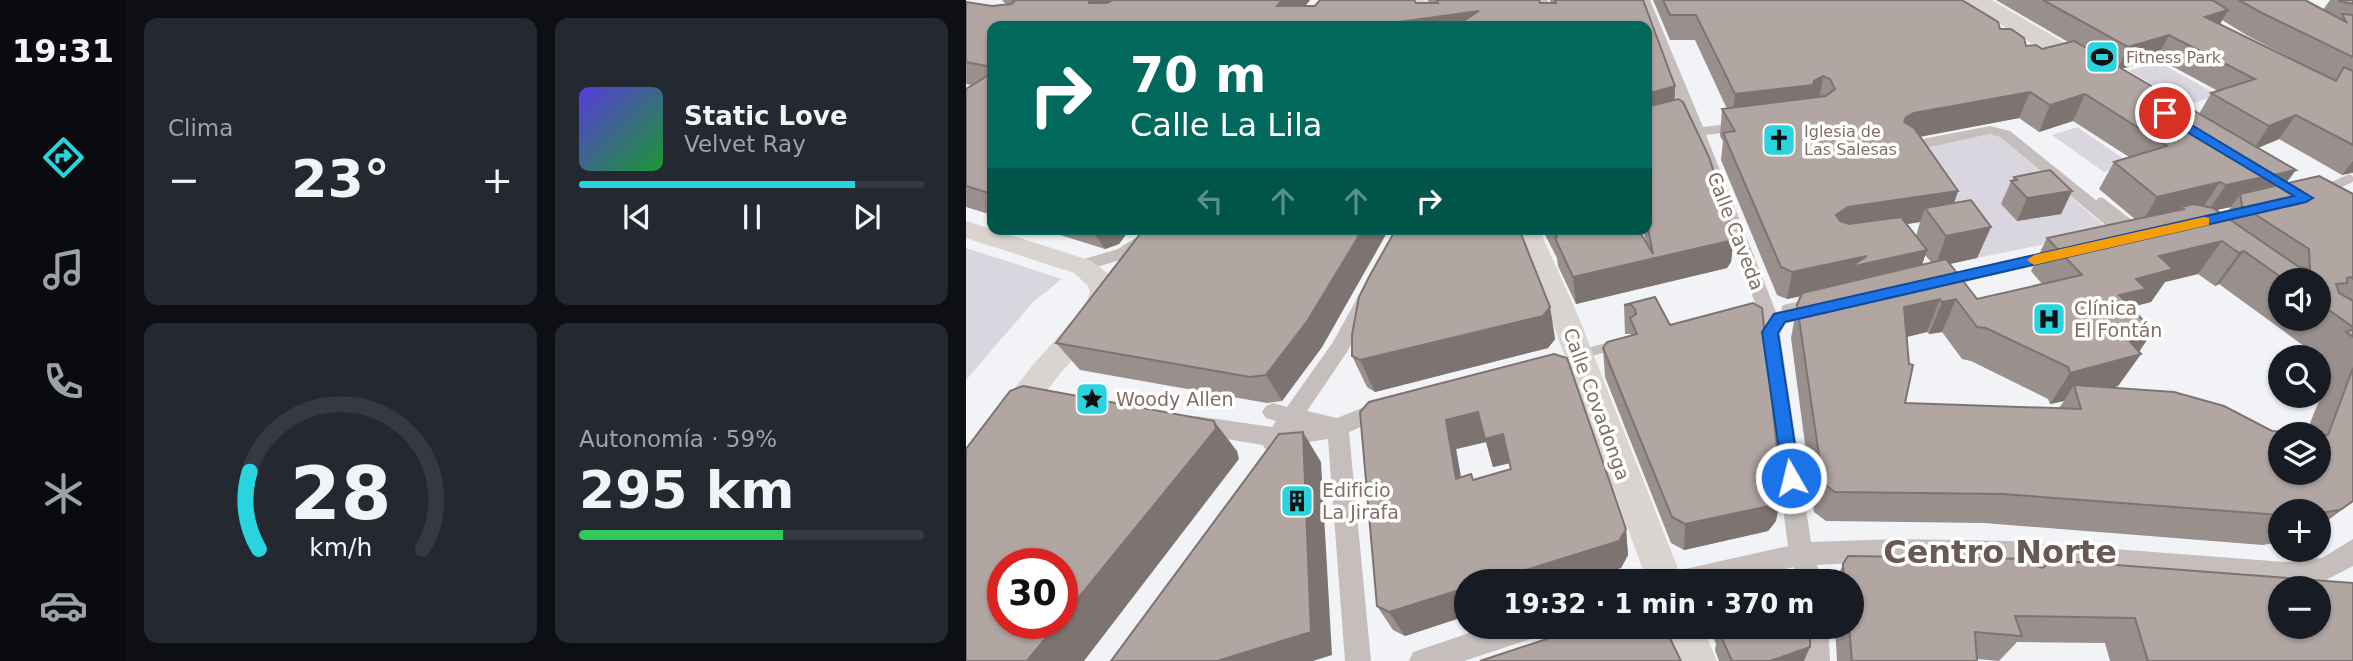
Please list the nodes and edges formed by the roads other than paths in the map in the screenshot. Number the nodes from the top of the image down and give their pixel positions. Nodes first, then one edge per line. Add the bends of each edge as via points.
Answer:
1 (1414, 0) edge
2 (1542, 0) edge
3 (1644, 0) edge
4 (1976, 0) edge
5 (1430, 21) edge
6 (1548, 21) edge
7 (1650, 21) edge
8 (1652, 27) edge
9 (2112, 82) edge
10 (1690, 116) junction
11 (1672, 121) edge
12 (1766, 123) edge
13 (1698, 134) junction
14 (1907, 147) edge
15 (2349, 179) dead end
16 (2313, 200) edge
17 (2101, 201) dead end
18 (966, 229) edge
19 (1148, 235) edge
20 (1149, 235) edge
21 (1529, 235) edge
22 (2145, 235) junction
23 (2112, 242) edge
24 (2074, 251) edge
25 (1080, 266) junction
26 (1378, 276) edge
27 (1925, 281) edge
28 (1104, 289) junction
29 (1832, 302) edge
30 (1780, 318) junction
31 (1630, 341) edge
32 (1570, 357) junction
33 (1405, 402) edge
34 (1283, 414) junction
35 (1170, 421) edge
36 (1338, 427) junction
37 (1277, 437) junction
38 (1257, 466) edge
39 (966, 475) edge
40 (1801, 554) junction
41 (2345, 567) edge
42 (1660, 569) edge
43 (1737, 569) edge
44 (1807, 569) edge
45 (1492, 639) edge
46 (1689, 639) edge
47 (1816, 639) edge
48 (1358, 661) edge
49 (1422, 661) edge
50 (1698, 661) edge
51 (1818, 661) edge

1 - 5 street via 1427,11
2 - 6 street
3 - 7 street, Calle Caveda
4 - 9 highway via 2046,48
8 - 10 street, Calle Caveda
10 - 11 street
10 - 13 street, Calle Caveda
12 - 13 street
13 - 30 street, Calle Caveda via 1769,318
14 - 22 street via 1990,130 2005,134
15 - 16 lane
17 - 22 lane
18 - 25 street
19 - 25 street via 1124,253
20 - 28 street
21 - 32 street, Calle Covadonga
22 - 23 street
24 - 27 street
25 - 28 street
26 - 34 street via 1340,346
28 - 39 street via 1097,309 1036,398
29 - 30 street
30 - 40 street, Calle Caveda via 1770,332
31 - 32 lane
32 - 42 street, Calle Covadonga
33 - 36 street
34 - 36 street
34 - 37 street
35 - 37 street
36 - 37 street
36 - 48 street
37 - 38 street
40 - 41 street via 1895,550 2284,574
40 - 43 street
40 - 44 street, Calle Caveda
45 - 49 street
46 - 50 street
47 - 51 street

